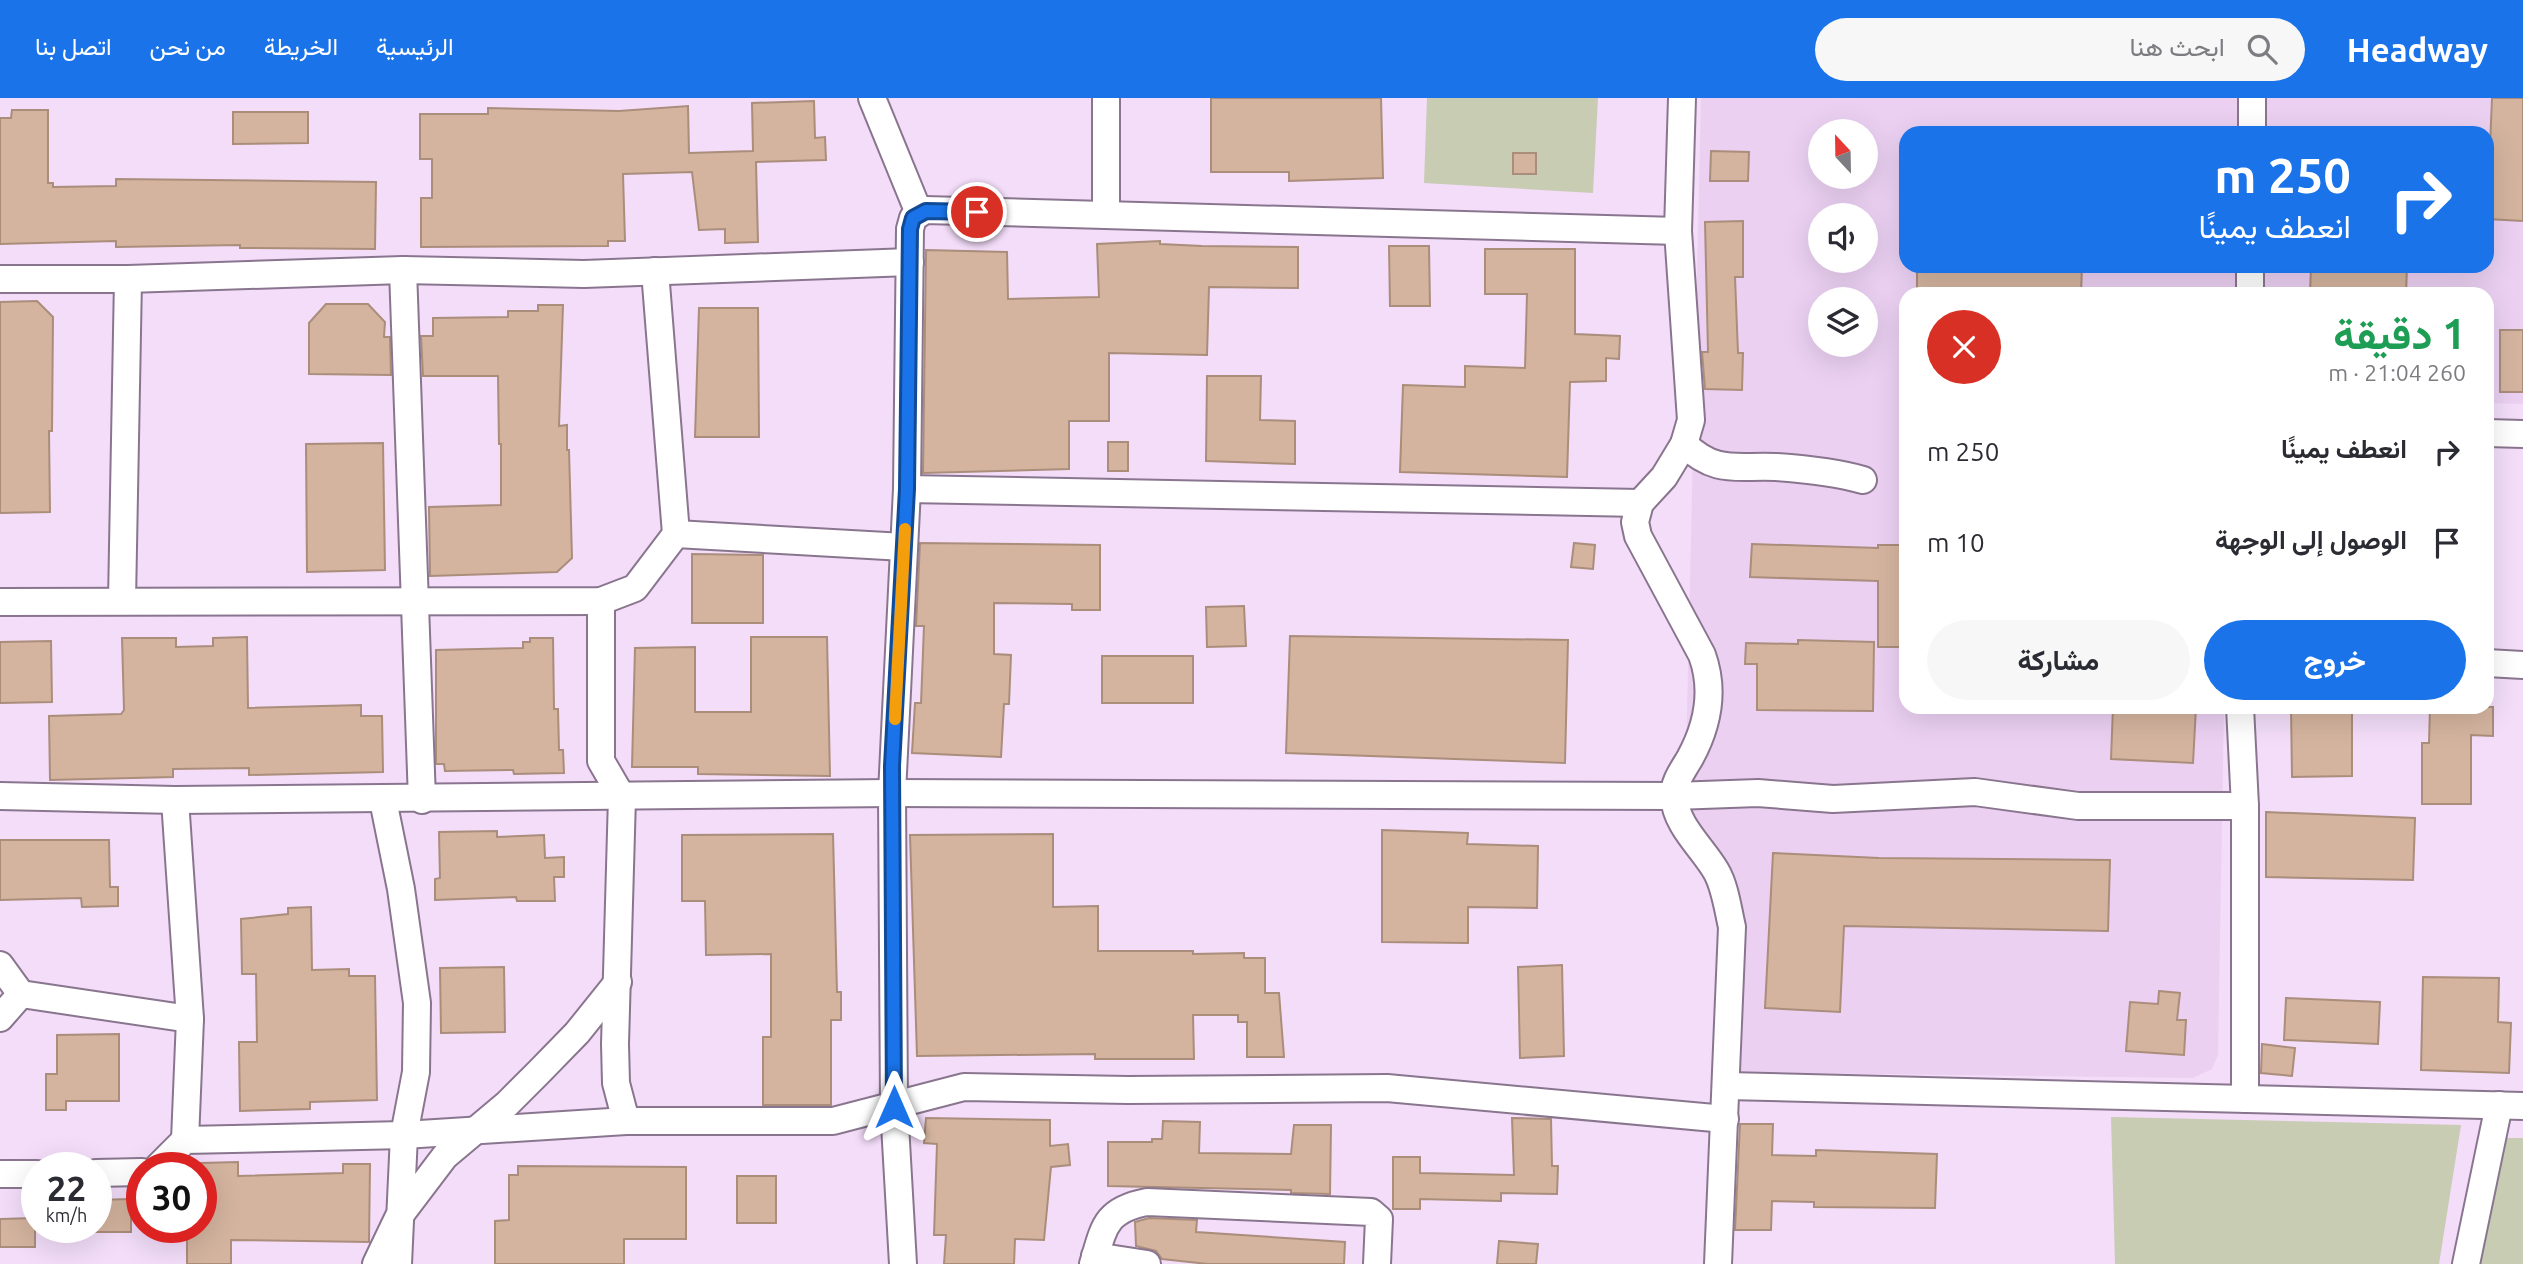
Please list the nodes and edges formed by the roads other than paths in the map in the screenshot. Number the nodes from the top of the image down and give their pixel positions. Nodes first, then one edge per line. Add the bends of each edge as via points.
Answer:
1 (872, 98) edge
2 (1106, 98) edge
3 (1682, 98) edge
4 (2252, 98) edge
5 (2252, 126) edge
6 (919, 213) junction
7 (1106, 215) junction
8 (1678, 231) junction
9 (910, 262) junction
10 (403, 270) junction
11 (655, 271) junction
12 (0, 279) edge
13 (128, 279) junction
14 (2494, 433) edge
15 (2523, 434) edge
16 (1684, 444) junction
17 (1863, 480) dead end
18 (907, 489) junction
19 (1640, 503) junction
20 (676, 534) junction
21 (904, 547) junction
22 (122, 601) junction
23 (417, 601) junction
24 (601, 601) junction
25 (0, 602) edge
26 (2494, 663) edge
27 (2523, 665) edge
28 (2240, 714) edge
29 (892, 793) junction
30 (0, 796) edge
31 (1674, 796) junction
32 (622, 797) junction
33 (175, 800) junction
34 (383, 800) junction
35 (422, 800) junction
36 (2245, 806) junction
37 (0, 965) edge
38 (618, 982) junction
39 (21, 994) junction
40 (0, 1018) edge
41 (190, 1019) junction
42 (1727, 1086) junction
43 (2245, 1099) junction
44 (2511, 1106) edge
45 (894, 1107) junction
46 (1725, 1119) junction
47 (626, 1121) junction
48 (472, 1131) junction
49 (404, 1135) junction
50 (185, 1140) junction
51 (173, 1152) edge
52 (0, 1174) edge
53 (21, 1174) edge
54 (398, 1218) junction
55 (1094, 1260) edge
56 (376, 1264) edge
57 (398, 1264) edge
58 (903, 1264) edge
59 (1147, 1264) edge
60 (1377, 1264) edge
61 (1718, 1264) edge
62 (2466, 1264) edge

1 - 6 street
2 - 7 street
3 - 8 street
4 - 5 street
6 - 7 street
6 - 9 street via 910,229
7 - 8 street
8 - 16 street via 1691,421
9 - 11 street
9 - 18 street
10 - 11 street
10 - 13 street
10 - 23 street
11 - 20 street
12 - 13 street
13 - 22 street
14 - 15 street
16 - 17 street via 1698,458 1716,466 1773,467
16 - 19 street via 1664,477
18 - 19 street
18 - 21 street
19 - 31 street via 1635,522 1638,536 1708,672 1708,709 1699,742 1677,781
20 - 21 street
20 - 24 street via 635,588
21 - 29 street
22 - 23 street
22 - 25 street
23 - 24 street
23 - 35 street
24 - 32 street via 601,761
26 - 27 street
28 - 36 street
29 - 31 street
29 - 32 street
29 - 45 street
30 - 33 street
31 - 36 street via 1758,793 1833,799 1975,792 2078,806
31 - 42 street via 1680,819 1718,873 1732,927
32 - 35 street
32 - 38 street
33 - 34 street
33 - 41 street
34 - 35 street
34 - 49 street via 417,1003 416,1072
36 - 43 street
37 - 39 street
38 - 47 street via 616,1083
38 - 48 street via 540,1072
39 - 40 street
39 - 41 street
41 - 50 street
42 - 43 street
42 - 46 street
43 - 44 street
44 - 62 street
45 - 46 street via 964,1087 1387,1088
45 - 47 street via 833,1121
45 - 58 street
46 - 61 street
47 - 48 street
48 - 49 street
48 - 54 street via 445,1156
49 - 50 street
49 - 54 street
50 - 51 street
52 - 53 street
54 - 56 street
54 - 57 street
55 - 59 street
55 - 60 street via 1104,1225 1129,1206 1147,1202 1371,1212 1379,1219

